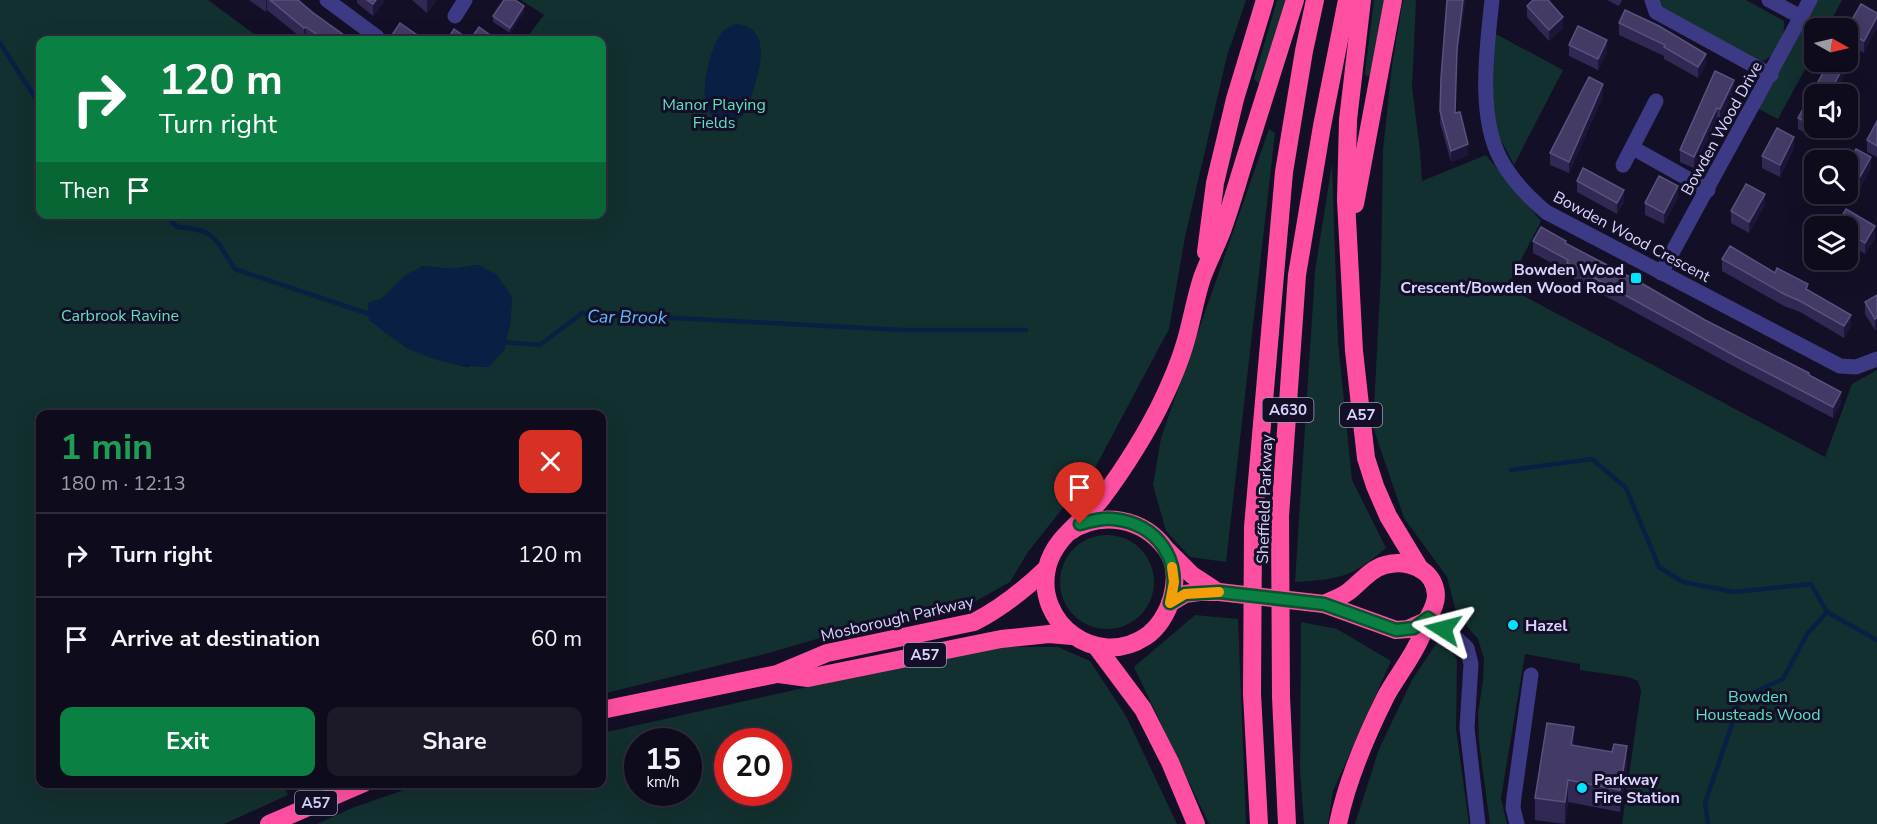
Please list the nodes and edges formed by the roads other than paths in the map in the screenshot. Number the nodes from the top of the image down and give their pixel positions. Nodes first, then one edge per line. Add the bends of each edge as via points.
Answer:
1 (465, 0) edge
2 (1265, 0) edge
3 (1295, 0) edge
4 (1315, 0) edge
5 (1347, 0) edge
6 (1362, 0) edge
7 (1393, 0) edge
8 (1492, 0) edge
9 (1652, 0) edge
10 (1769, 0) edge
11 (1810, 0) edge
12 (332, 2) edge
13 (454, 15) dead end
14 (1801, 17) junction
15 (375, 36) edge
16 (1771, 75) junction
17 (1656, 101) dead end
18 (1633, 148) junction
19 (1623, 165) dead end
20 (1708, 190) junction
21 (1350, 248) junction
22 (1661, 273) junction
23 (1202, 278) junction
24 (1877, 359) edge
25 (1069, 532) junction
26 (1167, 550) junction
27 (1047, 568) junction
28 (1420, 569) junction
29 (1219, 592) junction
30 (1170, 603) junction
31 (1324, 604) junction
32 (1427, 620) junction
33 (1072, 636) junction
34 (1096, 646) junction
35 (777, 674) junction
36 (1531, 675) dead end
37 (606, 709) edge
38 (352, 788) edge
39 (268, 824) edge
40 (1196, 824) edge
41 (1259, 824) edge
42 (1287, 824) edge
43 (1338, 824) edge
44 (1478, 824) edge
45 (1517, 824) edge

1 - 13 street
2 - 23 highway via 1215,183
3 - 23 highway, A57 via 1223,227
4 - 41 highway, Sheffield Parkway / A630 via 1284,172 1253,527 1252,694
5 - 42 highway, Sheffield Parkway / A630 via 1297,275 1280,516 1281,697
6 - 21 highway, A57 via 1348,120 1346,200
7 - 21 highway
8 - 22 street, Bowden Wood Crescent via 1485,60 1488,124 1500,158 1526,195 1546,212
9 - 16 street via 1656,12
10 - 14 street
11 - 14 street, Bowden Wood Drive
12 - 15 street
14 - 16 street, Bowden Wood Drive
16 - 20 street, Bowden Wood Drive
17 - 18 street
18 - 19 street
18 - 20 street
20 - 22 street, Bowden Wood Drive
21 - 28 highway, A57 via 1354,351 1366,458 1384,508
22 - 24 street, Bowden Wood Crescent via 1840,366 1856,367
23 - 25 highway, A57 via 1183,351 1164,398 1101,500
25 - 26 highway, A57 via 1091,521 1129,522 1146,530
25 - 27 highway, A57
26 - 29 highway, A57 via 1192,575
26 - 30 highway, A57 via 1174,582
27 - 33 highway, A57 via 1049,606
27 - 35 highway, Mosborough Parkway / A57 via 1010,602 974,622 827,653
28 - 31 highway via 1401,564 1381,566 1348,592
28 - 32 highway, A57 via 1433,582 1436,595
29 - 30 highway, A57 via 1185,594
29 - 31 highway, A57
30 - 34 highway, A57 via 1164,618 1146,637 1122,646
31 - 32 highway, A57 via 1396,630 1408,630
32 - 43 highway via 1366,739
32 - 44 street via 1467,648 1471,664 1467,728
33 - 34 highway, A57
33 - 35 highway, Mosborough Parkway / A57 via 1009,638 808,678
34 - 40 highway via 1143,709
35 - 37 highway, Mosborough Parkway / A57
36 - 45 street via 1514,797
38 - 39 highway, A57

